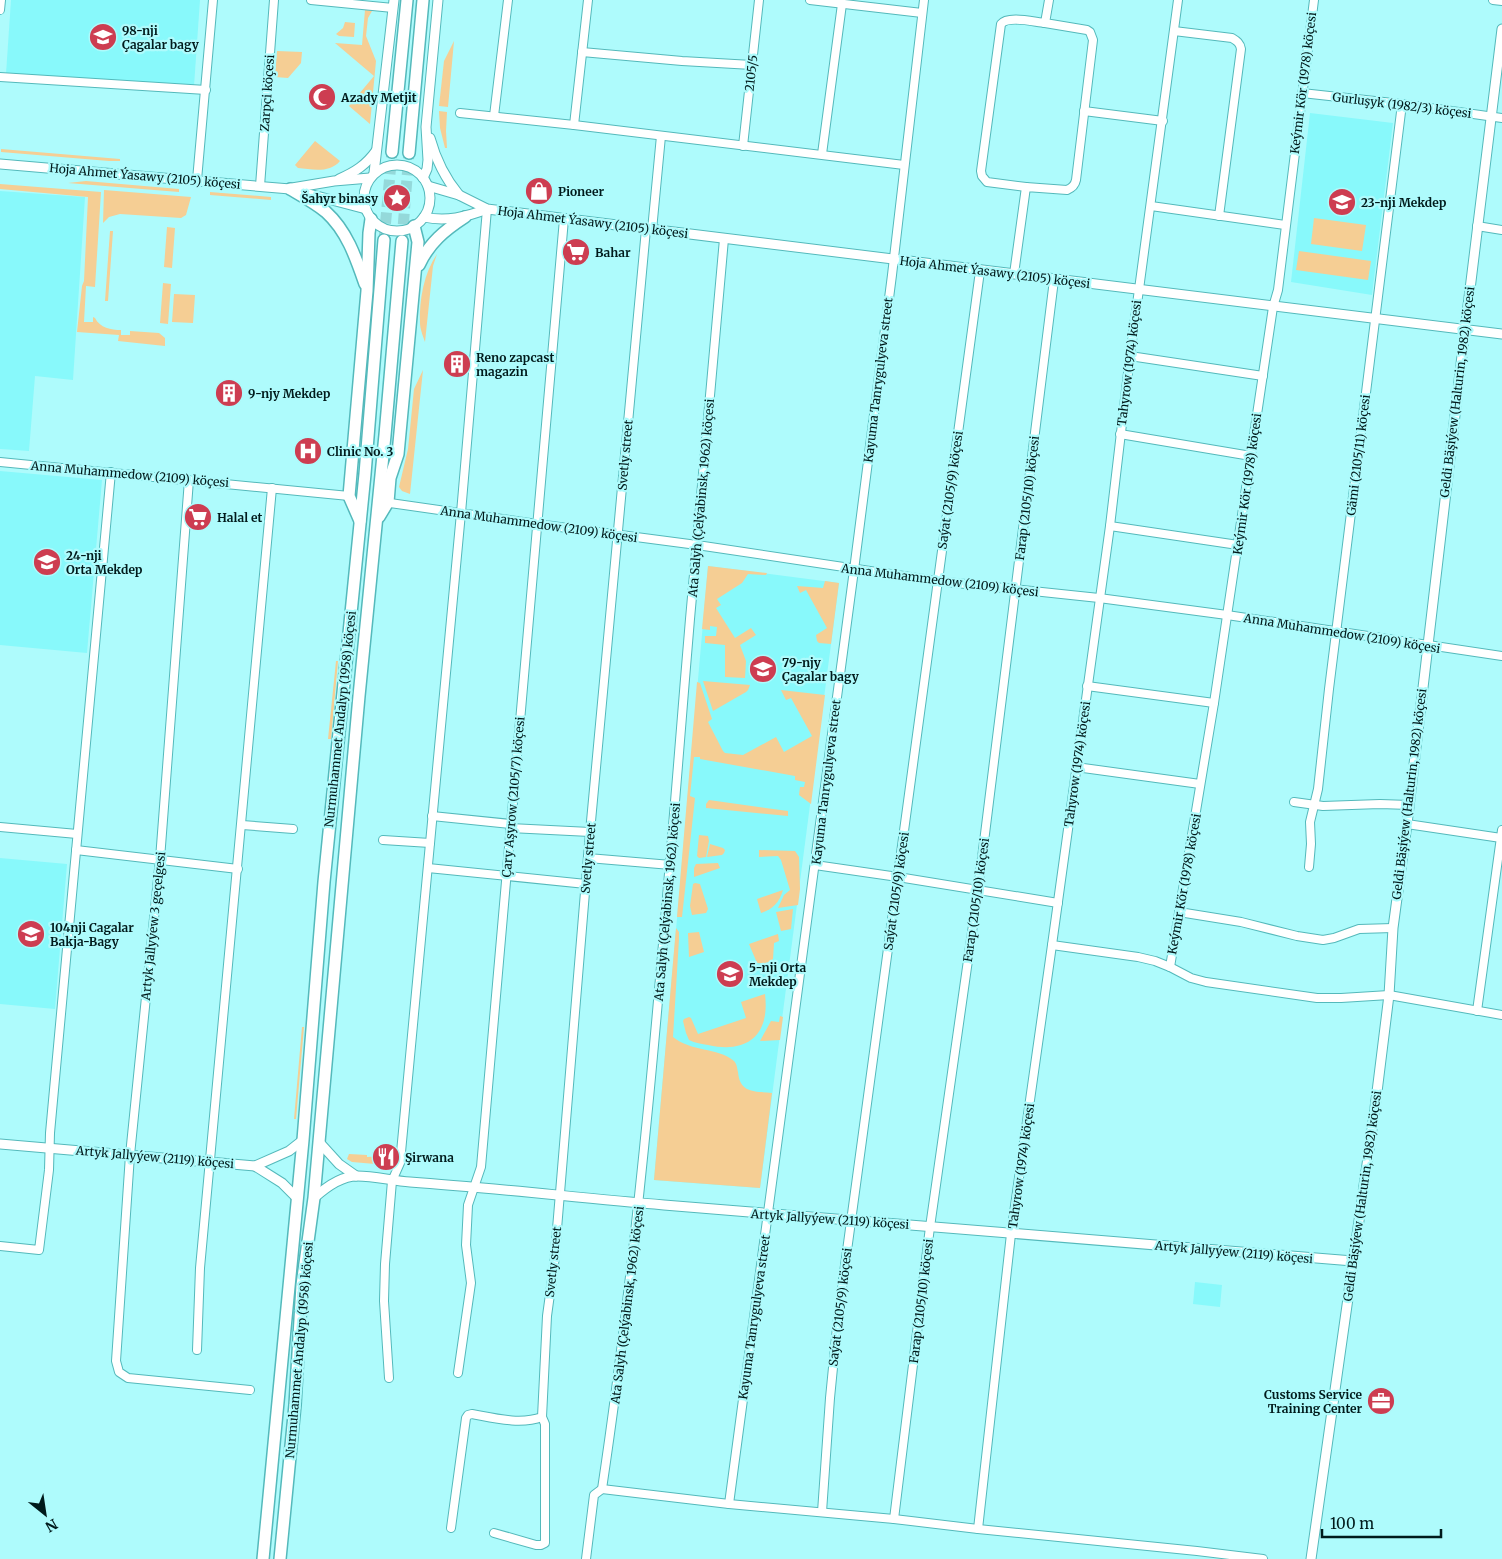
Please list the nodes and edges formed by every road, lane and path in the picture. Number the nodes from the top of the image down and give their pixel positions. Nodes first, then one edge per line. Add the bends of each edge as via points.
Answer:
1 (1, 0) edge
2 (213, 0) edge
3 (274, 0) edge
4 (311, 0) edge
5 (407, 0) edge
6 (423, 0) edge
7 (438, 0) edge
8 (508, 0) edge
9 (588, 0) edge
10 (759, 0) edge
11 (810, 0) edge
12 (924, 0) edge
13 (1049, 0) edge
14 (1178, 0) edge
15 (1314, 0) edge
16 (1493, 0) edge
17 (1502, 1) edge
18 (393, 4) edge
19 (842, 4) junction
20 (0, 10) edge
21 (922, 13) junction
22 (1046, 23) junction
23 (1502, 29) edge
24 (1174, 31) junction
25 (582, 52) junction
26 (752, 65) junction
27 (0, 78) edge
28 (206, 90) junction
29 (1302, 93) junction
30 (1402, 104) junction
31 (1084, 111) junction
32 (460, 112) dead end
33 (494, 116) junction
34 (1492, 117) junction
35 (1502, 118) edge
36 (1163, 121) junction
37 (574, 125) junction
38 (426, 127) junction
39 (661, 136) junction
40 (744, 146) junction
41 (377, 149) junction
42 (392, 152) tunnel mouth
43 (409, 153) tunnel mouth
44 (822, 154) junction
45 (0, 164) edge
46 (904, 165) junction
47 (372, 176) junction
48 (197, 180) junction
49 (334, 181) junction
50 (426, 182) junction
51 (260, 186) junction
52 (1026, 187) junction
53 (290, 189) junction
54 (459, 195) junction
55 (1151, 206) junction
56 (487, 209) junction
57 (368, 214) junction
58 (1219, 216) junction
59 (424, 217) junction
60 (465, 217) junction
61 (564, 219) junction
62 (1285, 225) junction
63 (414, 226) junction
64 (1478, 226) junction
65 (649, 229) junction
66 (1502, 230) edge
67 (724, 239) junction
68 (384, 240) tunnel mouth
69 (402, 241) tunnel mouth
70 (894, 259) junction
71 (980, 270) junction
72 (415, 274) junction
73 (1014, 274) junction
74 (1054, 280) junction
75 (1139, 289) junction
76 (367, 291) junction
77 (1273, 307) junction
78 (1375, 319) junction
79 (1465, 330) junction
80 (1502, 334) edge
81 (1130, 356) junction
82 (1263, 376) junction
83 (1120, 434) junction
84 (368, 437) junction
85 (353, 454) junction
86 (1251, 456) junction
87 (0, 462) edge
88 (111, 472) junction
89 (365, 474) junction
90 (189, 480) junction
91 (272, 488) junction
92 (349, 496) junction
93 (383, 502) junction
94 (462, 512) junction
95 (361, 522) junction
96 (537, 524) junction
97 (1110, 526) junction
98 (617, 535) junction
99 (1238, 544) junction
100 (697, 545) junction
101 (854, 570) junction
102 (937, 581) junction
103 (1016, 590) junction
104 (1099, 598) junction
105 (1227, 615) junction
106 (1337, 631) junction
107 (1428, 646) junction
108 (1502, 656) edge
109 (1087, 686) junction
110 (1214, 703) junction
111 (1076, 767) junction
112 (1200, 784) junction
113 (1294, 802) dead end
114 (1409, 805) junction
115 (1315, 806) junction
116 (432, 816) junction
117 (1406, 824) junction
118 (242, 825) junction
119 (511, 826) junction
120 (0, 828) edge
121 (293, 829) dead end
122 (590, 832) junction
123 (77, 834) junction
124 (1501, 834) edge
125 (383, 840) dead end
126 (430, 843) junction
127 (76, 850) junction
128 (588, 858) junction
129 (160, 859) junction
130 (671, 865) junction
131 (815, 865) junction
132 (428, 868) junction
133 (1310, 868) dead end
134 (238, 869) junction
135 (506, 877) junction
136 (898, 877) junction
137 (586, 884) junction
138 (978, 890) junction
139 (1058, 903) junction
140 (1179, 912) junction
141 (1393, 928) junction
142 (1052, 945) junction
143 (1170, 967) junction
144 (1389, 995) junction
145 (1477, 1011) junction
146 (1502, 1014) edge
147 (303, 1140) junction
148 (319, 1142) junction
149 (0, 1144) edge
150 (50, 1148) junction
151 (130, 1155) junction
152 (210, 1162) junction
153 (255, 1166) junction
154 (356, 1176) junction
155 (392, 1181) junction
156 (475, 1186) junction
157 (559, 1196) junction
158 (297, 1198) junction
159 (314, 1198) junction
160 (639, 1203) junction
161 (768, 1214) junction
162 (851, 1220) junction
163 (930, 1227) junction
164 (1011, 1234) junction
165 (0, 1246) edge
166 (1354, 1261) junction
167 (197, 1350) dead end
168 (458, 1373) dead end
169 (389, 1378) dead end
170 (250, 1390) dead end
171 (542, 1417) junction
172 (602, 1489) junction
173 (729, 1504) junction
174 (822, 1512) junction
175 (894, 1519) junction
176 (451, 1528) dead end
177 (978, 1529) junction
178 (494, 1533) dead end
179 (263, 1559) edge
180 (280, 1559) edge
181 (586, 1559) edge
182 (1262, 1559) edge
183 (1311, 1559) edge

1 - 20 street
2 - 28 street
3 - 51 street, Zarpçi köçesi
4 - 18 street
5 - 42 main road
6 - 43 main road
7 - 38 street
8 - 33 street
9 - 25 street
10 - 26 street, 2105/5
11 - 19 street
12 - 21 street, Kayuma Tanrygulyeva street
13 - 22 street
14 - 24 street, Tahyrow (1974) köçesi
15 - 29 street, Keýmir Kör (1978) köçesi
16 - 17 street
18 - 41 street
19 - 21 street
19 - 44 street
21 - 46 street, Kayuma Tanrygulyeva street
22 - 31 street via 1087,30 1092,36
22 - 52 street via 1011,19 1001,24 981,171 988,182
23 - 34 street, Geldi Bäşiýew (Halturin, 1982) köçesi
24 - 36 street, Tahyrow (1974) köçesi
24 - 58 street via 1232,38 1241,49
25 - 26 street
25 - 37 street
26 - 40 street, 2105/5
27 - 28 street
28 - 48 street
29 - 30 street, Gurluşyk (1982/3) köçesi
29 - 62 street, Keýmir Kör (1978) köçesi
30 - 34 street, Gurluşyk (1982/3) köçesi
30 - 78 street, Gämi (2105/11) köçesi
31 - 36 street
31 - 52 street via 1072,188
32 - 33 street
33 - 37 street
34 - 35 street, Gurluşyk (1982/3) köçesi
34 - 64 street, Geldi Bäşiýew (Halturin, 1982) köçesi
36 - 55 street, Tahyrow (1974) köçesi
37 - 39 street
38 - 50 street
38 - 54 street via 440,169
39 - 40 street
39 - 65 street, Svetly street
40 - 44 street
41 - 47 street
41 - 49 street via 358,170
44 - 46 street
45 - 48 street, Hoja Ahmet Ýasawy (2105) köçesi
46 - 70 street, Kayuma Tanrygulyeva street
47 - 49 street, Hoja Ahmet Ýasawy (2105) köçesi
47 - 50 street via 385,167 398,164 411,167
47 - 57 street via 364,190
48 - 51 street, Hoja Ahmet Ýasawy (2105) köçesi
49 - 53 street, Hoja Ahmet Ýasawy (2105) köçesi
50 - 54 street, Hoja Ahmet Ýasawy (2105) köçesi
50 - 59 street via 430,192
51 - 53 street, Hoja Ahmet Ýasawy (2105) köçesi
52 - 73 street
53 - 57 street, Hoja Ahmet Ýasawy (2105) köçesi
53 - 76 main road via 320,207 336,224 356,256
54 - 56 street, Hoja Ahmet Ýasawy (2105) köçesi
55 - 58 street
55 - 75 street, Tahyrow (1974) köçesi
56 - 60 street, Hoja Ahmet Ýasawy (2105) köçesi
56 - 61 street, Hoja Ahmet Ýasawy (2105) köçesi
56 - 94 street
57 - 63 street via 377,225 389,230 402,231
57 - 76 main road
58 - 62 street
59 - 60 street, Hoja Ahmet Ýasawy (2105) köçesi
59 - 63 street
60 - 72 main road via 436,239 423,255
61 - 65 street, Hoja Ahmet Ýasawy (2105) köçesi
61 - 96 street, Çary Aşyrow (2105/7) köçesi
62 - 77 street, Keýmir Kör (1978) köçesi
63 - 72 main road via 418,242
64 - 66 street
64 - 79 street, Geldi Bäşiýew (Halturin, 1982) köçesi
65 - 67 street, Hoja Ahmet Ýasawy (2105) köçesi
65 - 98 street, Svetly street
67 - 70 street, Hoja Ahmet Ýasawy (2105) köçesi
67 - 100 street, Ata Salyh (Çelýabinsk, 1962) köçesi
68 - 84 main road, Nurmuhammet Andalyp (1958) köçesi
69 - 93 main road, Nurmuhammet Andalyp (1958) köçesi
70 - 71 street, Hoja Ahmet Ýasawy (2105) köçesi
70 - 101 street, Kayuma Tanrygulyeva street
71 - 73 street, Hoja Ahmet Ýasawy (2105) köçesi
71 - 102 street, Saýat (2105/9) köçesi
72 - 93 main road via 398,454
73 - 74 street, Hoja Ahmet Ýasawy (2105) köçesi
74 - 75 street, Hoja Ahmet Ýasawy (2105) köçesi
74 - 103 street, Farap (2105/10) köçesi
75 - 77 street, Hoja Ahmet Ýasawy (2105) köçesi
75 - 81 street, Tahyrow (1974) köçesi
76 - 85 main road
77 - 78 street, Hoja Ahmet Ýasawy (2105) köçesi
77 - 82 street, Keýmir Kör (1978) köçesi
78 - 79 street, Hoja Ahmet Ýasawy (2105) köçesi
78 - 106 street, Gämi (2105/11) köçesi
79 - 80 street, Hoja Ahmet Ýasawy (2105) köçesi
79 - 107 street, Geldi Bäşiýew (Halturin, 1982) köçesi
81 - 82 street
81 - 83 street, Tahyrow (1974) köçesi
82 - 86 street, Keýmir Kör (1978) köçesi
83 - 86 street
83 - 97 street, Tahyrow (1974) köçesi
84 - 85 main road
84 - 89 main road, Nurmuhammet Andalyp (1958) köçesi
85 - 89 main road
85 - 92 main road
86 - 99 street, Keýmir Kör (1978) köçesi
87 - 88 street, Anna Muhammedow (2109) köçesi
88 - 90 street, Anna Muhammedow (2109) köçesi
88 - 123 street
89 - 95 main road, Nurmuhammet Andalyp (1958) köçesi
90 - 91 street, Anna Muhammedow (2109) köçesi
90 - 129 street, Artyk Jallyýew 3 geçelgesi
91 - 92 street, Anna Muhammedow (2109) köçesi
91 - 118 street
92 - 95 main road
93 - 94 street, Anna Muhammedow (2109) köçesi
93 - 148 main road, Nurmuhammet Andalyp (1958) köçesi via 377,521
94 - 96 street, Anna Muhammedow (2109) köçesi
94 - 116 street
95 - 147 main road, Nurmuhammet Andalyp (1958) köçesi via 324,882
96 - 98 street, Anna Muhammedow (2109) köçesi
96 - 119 street, Çary Aşyrow (2105/7) köçesi
97 - 99 street
97 - 104 street, Tahyrow (1974) köçesi
98 - 100 street, Anna Muhammedow (2109) köçesi
98 - 122 street, Svetly street
99 - 105 street, Keýmir Kör (1978) köçesi
100 - 101 street, Anna Muhammedow (2109) köçesi
100 - 130 street, Ata Salyh (Çelýabinsk, 1962) köçesi
101 - 102 street, Anna Muhammedow (2109) köçesi
101 - 131 street, Kayuma Tanrygulyeva street
102 - 103 street, Anna Muhammedow (2109) köçesi
102 - 136 street, Saýat (2105/9) köçesi
103 - 104 street, Anna Muhammedow (2109) köçesi
103 - 138 street, Farap (2105/10) köçesi
104 - 105 street, Anna Muhammedow (2109) köçesi
104 - 109 street, Tahyrow (1974) köçesi
105 - 106 street, Anna Muhammedow (2109) köçesi
105 - 110 street, Keýmir Kör (1978) köçesi
106 - 107 street, Anna Muhammedow (2109) köçesi
106 - 115 street, Gämi (2105/11) köçesi
107 - 108 street, Anna Muhammedow (2109) köçesi
107 - 114 street, Geldi Bäşiýew (Halturin, 1982) köçesi
109 - 110 street
109 - 111 street, Tahyrow (1974) köçesi
110 - 112 street, Keýmir Kör (1978) köçesi
111 - 112 street
111 - 139 street, Tahyrow (1974) köçesi
112 - 140 street, Keýmir Kör (1978) köçesi
113 - 115 street
114 - 115 street
114 - 117 street, Geldi Bäşiýew (Halturin, 1982) köçesi
115 - 133 street, Gämi (2105/11) köçesi via 1310,822
116 - 119 street
116 - 126 street
117 - 124 street
117 - 141 street, Geldi Bäşiýew (Halturin, 1982) köçesi
118 - 121 street
118 - 134 street
119 - 122 street
119 - 135 street, Çary Aşyrow (2105/7) köçesi
120 - 123 street
122 - 128 street, Svetly street
123 - 127 street
124 - 145 street
125 - 126 street
126 - 132 street
127 - 129 street
127 - 150 street
128 - 130 street
128 - 137 street, Svetly street
129 - 134 street
129 - 151 street, Artyk Jallyýew 3 geçelgesi
130 - 160 street, Ata Salyh (Çelýabinsk, 1962) köçesi
131 - 136 street
131 - 161 street, Kayuma Tanrygulyeva street
132 - 135 street
132 - 155 street via 400,1163
134 - 152 street
135 - 137 street
135 - 156 street, Çary Aşyrow (2105/7) köçesi via 481,1166
136 - 138 street
136 - 162 street, Saýat (2105/9) köçesi
137 - 157 street, Svetly street
138 - 139 street
138 - 163 street, Farap (2105/10) köçesi
139 - 142 street, Tahyrow (1974) köçesi
140 - 141 street via 1323,940 1359,929
140 - 143 street, Keýmir Kör (1978) köçesi
141 - 144 street, Geldi Bäşiýew (Halturin, 1982) köçesi
142 - 143 street via 1138,957
142 - 164 street, Tahyrow (1974) köçesi
143 - 144 street via 1206,982 1317,998
144 - 145 street
144 - 166 street, Geldi Bäşiýew (Halturin, 1982) köçesi
145 - 146 street
147 - 153 street, Artyk Jallyýew (2119) köçesi via 289,1151
147 - 158 main road, Nurmuhammet Andalyp (1958) köçesi
148 - 154 street via 339,1164
148 - 159 main road, Nurmuhammet Andalyp (1958) köçesi
149 - 150 street, Artyk Jallyýew (2119) köçesi
150 - 151 street, Artyk Jallyýew (2119) köçesi
150 - 165 street via 39,1250
151 - 152 street, Artyk Jallyýew (2119) köçesi
151 - 170 street, Artyk Jallyýew 3 geçelgesi via 115,1355 120,1372 128,1378
152 - 153 street, Artyk Jallyýew (2119) köçesi
152 - 167 street via 200,1268
153 - 158 street via 282,1183
154 - 155 street, Artyk Jallyýew (2119) köçesi
154 - 159 street, Artyk Jallyýew (2119) köçesi via 335,1182
155 - 156 street, Artyk Jallyýew (2119) köçesi
155 - 169 street via 384,1301
156 - 157 street, Artyk Jallyýew (2119) köçesi
156 - 168 street, Çary Aşyrow (2105/7) köçesi via 468,1204 466,1245 471,1283
157 - 160 street, Artyk Jallyýew (2119) köçesi
157 - 171 street, Svetly street via 547,1316
158 - 179 main road, Nurmuhammet Andalyp (1958) köçesi
159 - 180 main road, Nurmuhammet Andalyp (1958) köçesi via 302,1285
160 - 161 street, Artyk Jallyýew (2119) köçesi
160 - 172 street, Ata Salyh (Çelýabinsk, 1962) köçesi via 619,1378
161 - 162 street, Artyk Jallyýew (2119) köçesi
161 - 173 street, Kayuma Tanrygulyeva street
162 - 163 street, Artyk Jallyýew (2119) köçesi
162 - 174 street, Saýat (2105/9) köçesi via 838,1317
163 - 164 street, Artyk Jallyýew (2119) köçesi
163 - 175 street, Farap (2105/10) köçesi
164 - 166 street, Artyk Jallyýew (2119) köçesi
164 - 177 street, Tahyrow (1974) köçesi
166 - 183 street, Geldi Bäşiýew (Halturin, 1982) köçesi
171 - 176 street via 532,1421 468,1415
171 - 178 street, Svetly street via 545,1424 545,1543 536,1545
172 - 173 street
172 - 181 street, Ata Salyh (Çelýabinsk, 1962) köçesi via 594,1495
173 - 174 street
174 - 175 street
175 - 177 street
177 - 182 street

